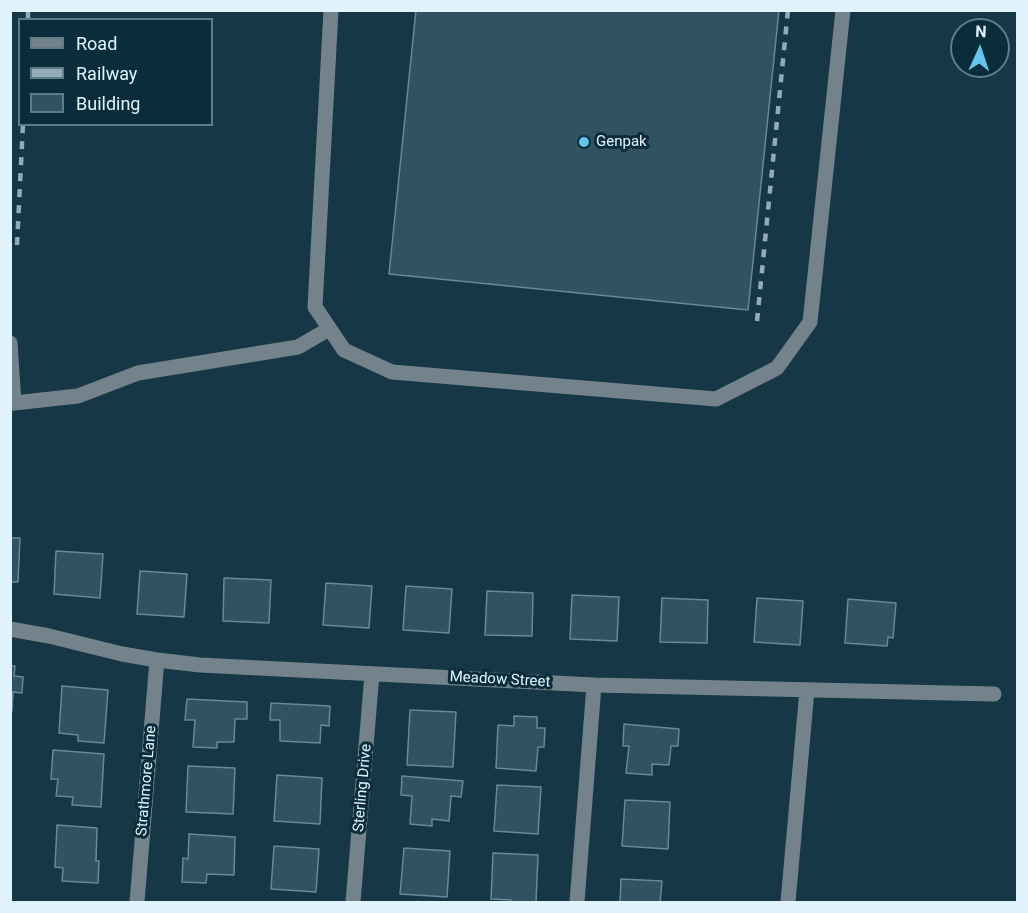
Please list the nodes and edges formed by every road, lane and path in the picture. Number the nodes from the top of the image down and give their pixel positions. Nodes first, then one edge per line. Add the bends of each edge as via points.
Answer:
1 (331, 10) edge
2 (843, 10) edge
3 (329, 328) junction
4 (10, 343) edge
5 (12, 404) edge
6 (10, 629) edge
7 (157, 660) junction
8 (372, 674) junction
9 (594, 685) junction
10 (807, 690) junction
11 (994, 694) dead end
12 (137, 903) edge
13 (353, 903) edge
14 (577, 903) edge
15 (788, 903) edge

1 - 3 street via 315,307
2 - 3 street via 810,322 777,368 716,399 392,372 344,350
3 - 5 street via 298,347 138,373 78,396
4 - 5 street
6 - 7 street, Meadow Street
7 - 8 street, Meadow Street
7 - 12 street, Strathmore Lane
8 - 9 street, Meadow Street
8 - 13 street, Sterling Drive
9 - 10 street, Meadow Street
9 - 14 street
10 - 11 street, Meadow Street
10 - 15 street

